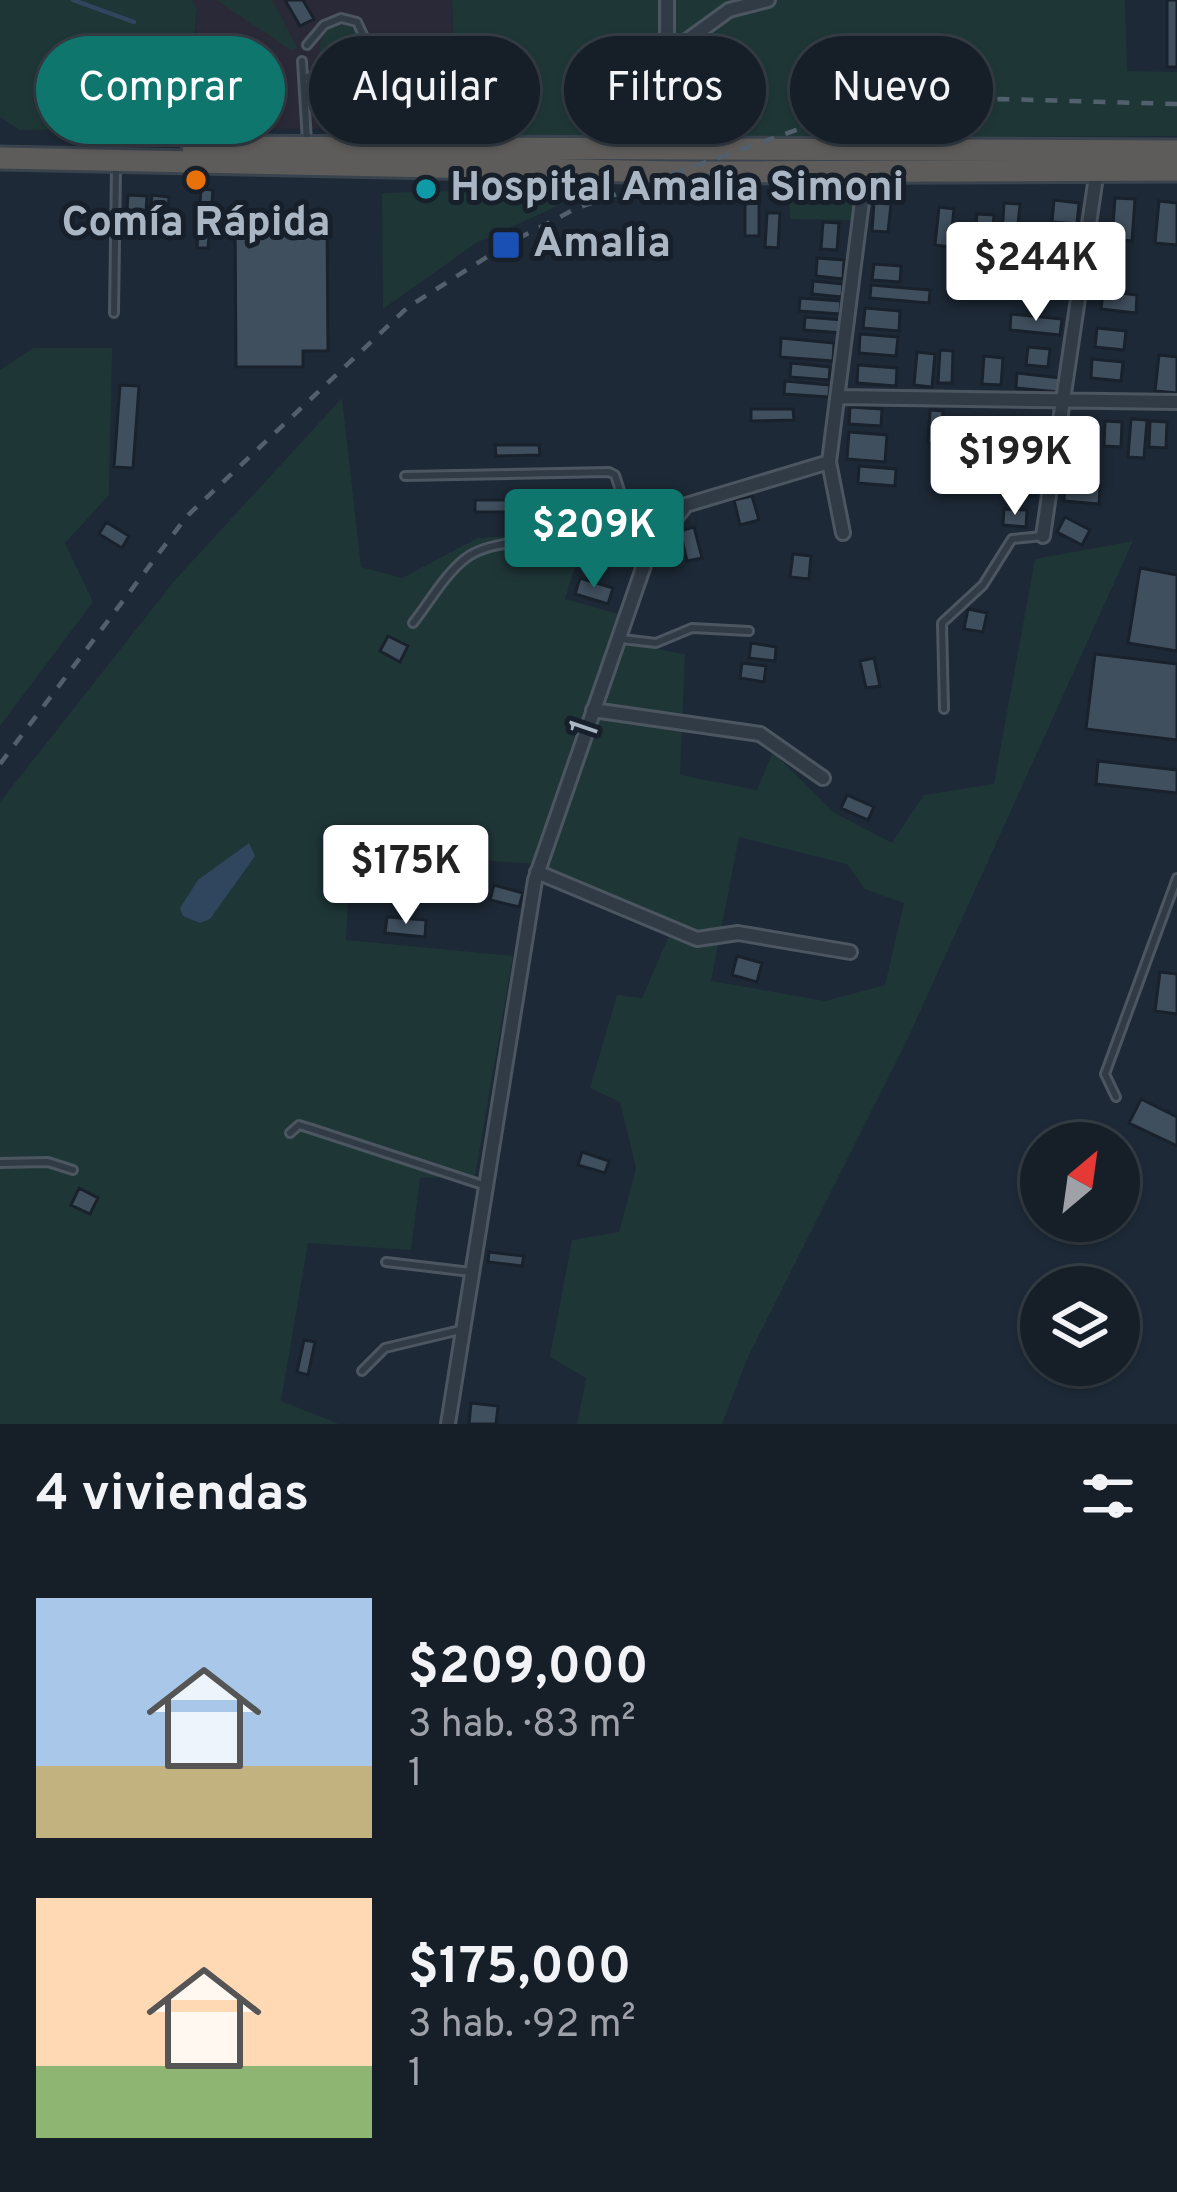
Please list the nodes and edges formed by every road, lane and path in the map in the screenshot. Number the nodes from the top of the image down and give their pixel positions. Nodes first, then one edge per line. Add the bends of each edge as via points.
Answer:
1 (667, 0) edge
2 (769, 0) edge
3 (667, 36) edge
4 (694, 36) edge
5 (307, 45) dead end
6 (302, 61) dead end
7 (306, 77) junction
8 (0, 143) edge
9 (612, 144) edge
10 (1177, 151) edge
11 (307, 155) junction
12 (0, 158) edge
13 (116, 159) junction
14 (603, 159) junction
15 (1098, 160) junction
16 (866, 162) junction
17 (1177, 170) edge
18 (115, 313) dead end
19 (837, 398) junction
20 (1063, 400) junction
21 (1177, 402) edge
22 (829, 462) junction
23 (405, 476) dead end
24 (664, 527) junction
25 (843, 533) dead end
26 (1043, 536) joint
27 (649, 551) junction
28 (413, 623) dead end
29 (749, 631) dead end
30 (619, 638) junction
31 (944, 709) dead end
32 (593, 710) junction
33 (823, 778) dead end
34 (537, 872) junction
35 (1177, 878) edge
36 (850, 952) dead end
37 (1117, 1096) dead end
38 (290, 1133) dead end
39 (0, 1162) edge
40 (73, 1170) dead end
41 (486, 1186) junction
42 (386, 1262) dead end
43 (472, 1272) junction
44 (463, 1329) junction
45 (362, 1371) dead end
46 (448, 1424) edge

1 - 3 street
2 - 4 street via 730,10
5 - 7 lane via 340,18 357,22 370,50 353,73
6 - 7 lane
7 - 11 lane
8 - 11 highway
9 - 14 street
10 - 15 highway
11 - 13 highway
11 - 14 highway
12 - 13 highway
13 - 18 lane
14 - 16 highway
15 - 16 highway
15 - 17 highway
15 - 20 street
16 - 19 street
19 - 20 street
19 - 22 street
20 - 21 street
20 - 26 street
22 - 24 street, 1 via 686,506
22 - 25 street
23 - 24 lane via 608,472 628,514
24 - 27 street, 1
26 - 31 lane via 1012,539 982,585 942,623
27 - 28 lane via 593,542 485,547 463,560
27 - 30 street, 1
29 - 30 lane via 692,628 656,643
30 - 32 street, 1
32 - 33 street via 760,734
32 - 34 street, 1
34 - 36 street via 698,939 738,933
34 - 41 street, 1
35 - 37 lane via 1106,1074
38 - 41 lane via 299,1125
39 - 40 lane
41 - 43 street, 1
42 - 43 lane
43 - 44 street, 1
44 - 45 lane via 385,1348
44 - 46 street, 1

